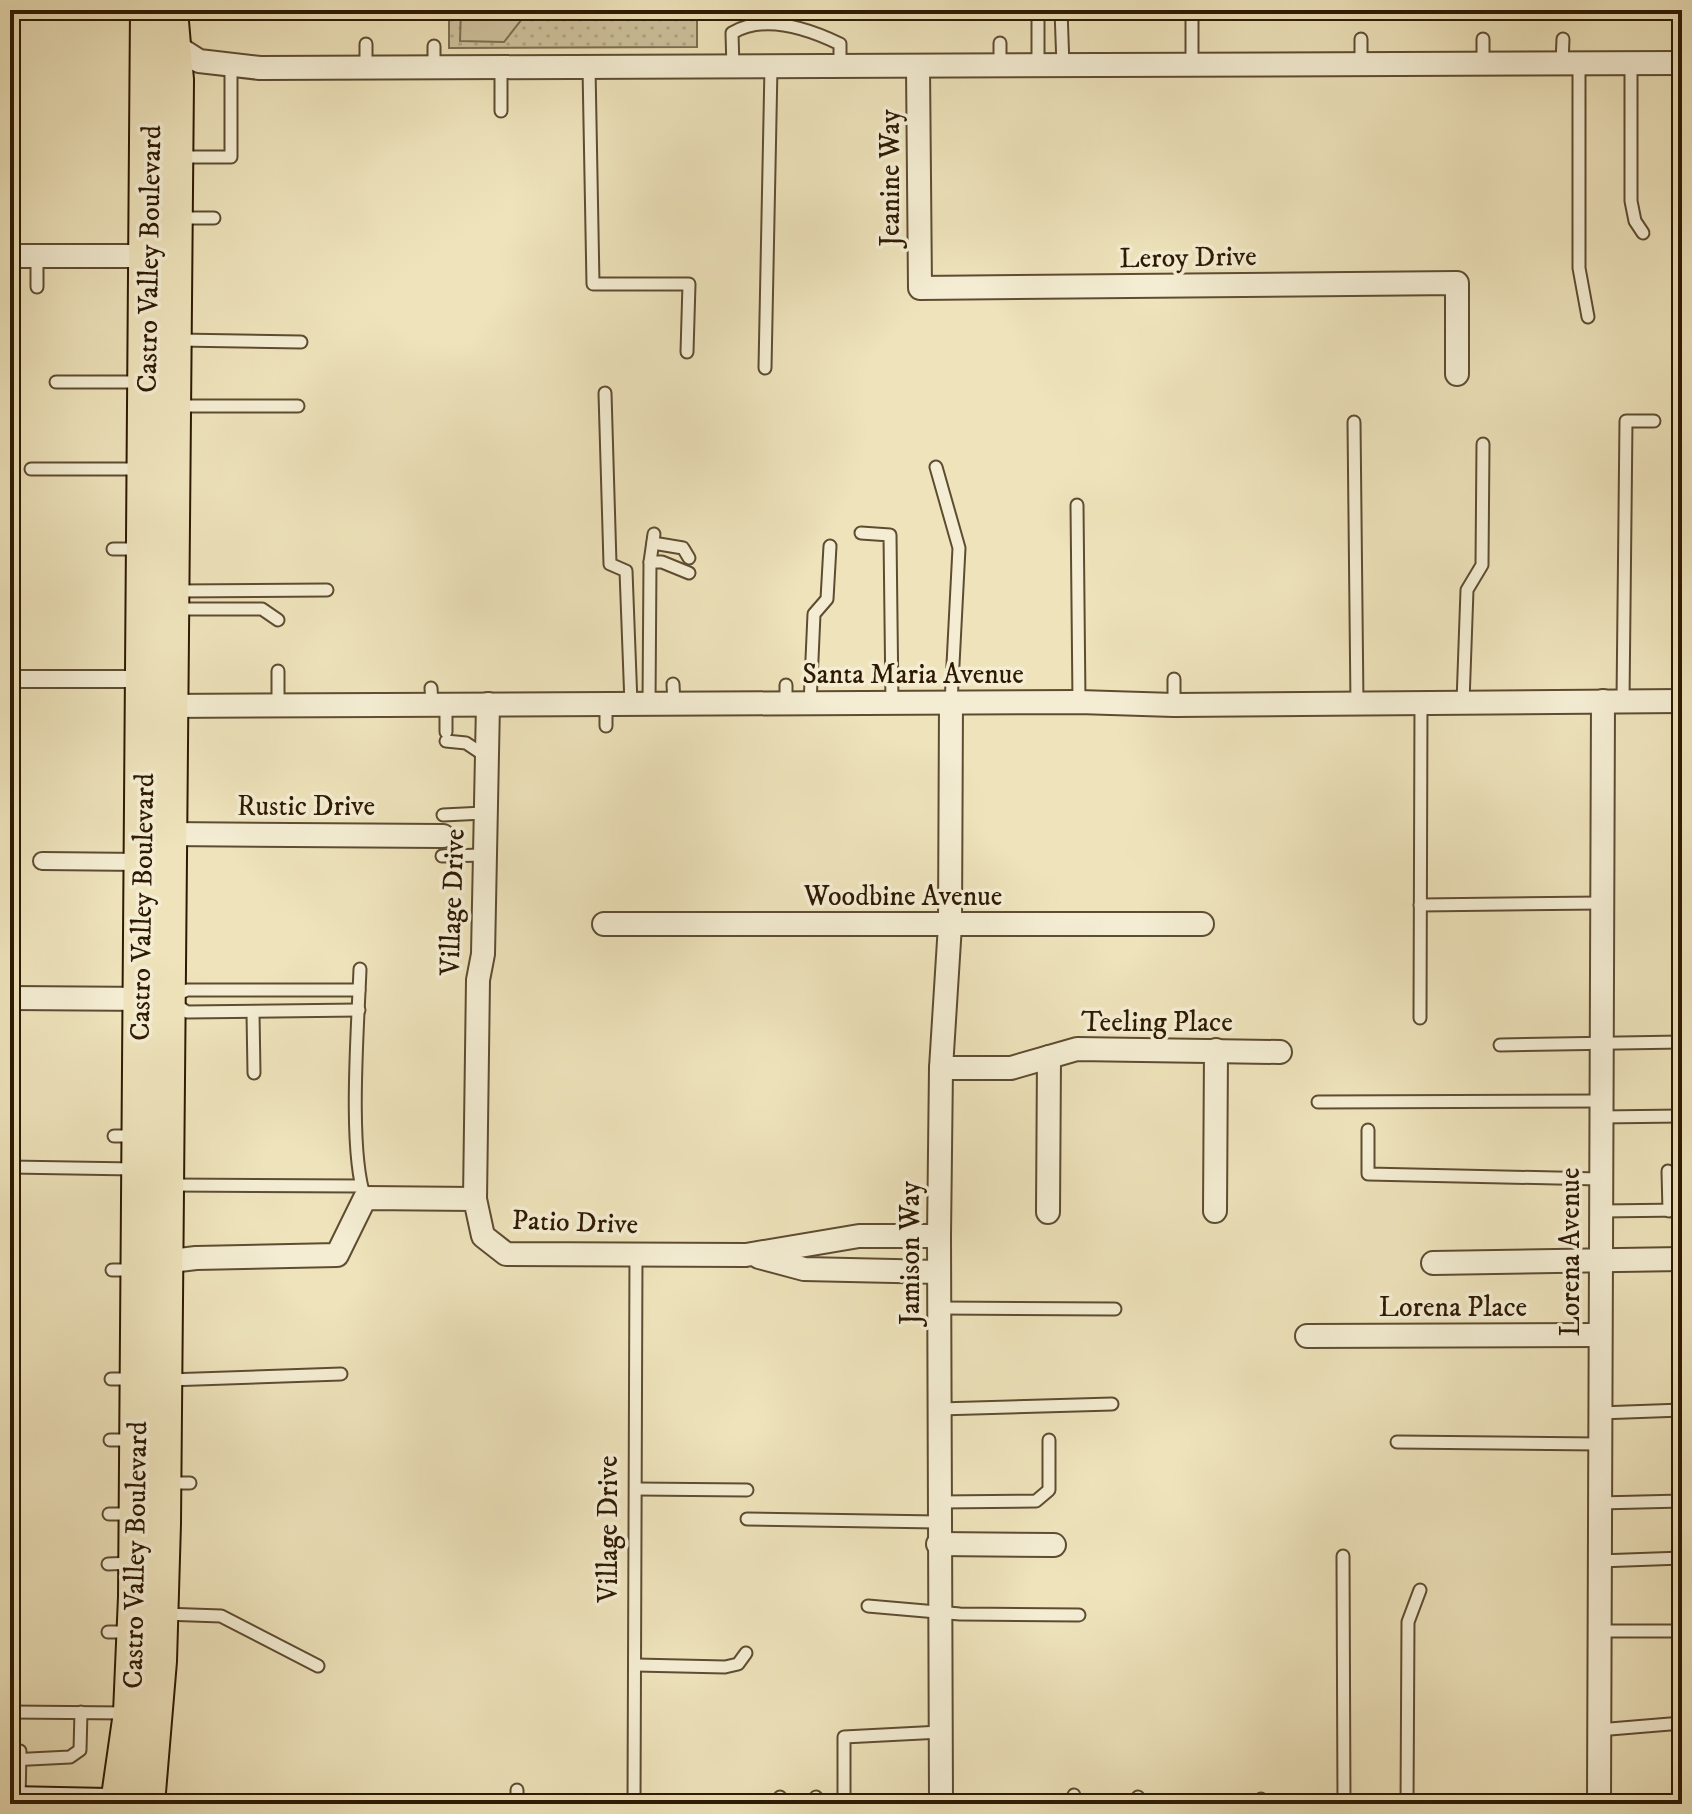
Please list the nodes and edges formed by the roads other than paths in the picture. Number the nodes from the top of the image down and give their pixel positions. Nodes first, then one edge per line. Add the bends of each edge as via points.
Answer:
1 (1038, 10) edge
2 (1061, 10) edge
3 (1192, 10) edge
4 (153, 12) edge
5 (1361, 39) dead end
6 (1483, 39) dead end
7 (1563, 39) dead end
8 (1000, 43) dead end
9 (366, 44) dead end
10 (171, 45) junction
11 (1571, 63) junction
12 (1631, 63) junction
13 (1682, 63) edge
14 (1361, 64) junction
15 (1483, 64) junction
16 (1192, 65) junction
17 (231, 66) junction
18 (1000, 66) junction
19 (1038, 66) junction
20 (1063, 66) junction
21 (771, 67) junction
22 (840, 67) junction
23 (918, 67) junction
24 (366, 68) junction
25 (501, 68) junction
26 (589, 68) junction
27 (733, 68) junction
28 (501, 111) dead end
29 (174, 157) junction
30 (174, 218) junction
31 (214, 218) dead end
32 (1643, 233) dead end
33 (10, 256) edge
34 (37, 256) junction
35 (161, 256) junction
36 (37, 287) dead end
37 (920, 288) joint
38 (1588, 317) dead end
39 (173, 339) junction
40 (301, 342) dead end
41 (687, 352) dead end
42 (765, 368) dead end
43 (1457, 374) dead end
44 (56, 382) dead end
45 (147, 382) junction
46 (605, 393) dead end
47 (172, 406) junction
48 (298, 406) dead end
49 (1654, 421) dead end
50 (1354, 422) dead end
51 (1483, 444) dead end
52 (936, 467) dead end
53 (31, 469) dead end
54 (146, 469) junction
55 (1077, 505) dead end
56 (861, 533) dead end
57 (830, 546) dead end
58 (689, 558) dead end
59 (650, 562) junction
60 (689, 573) dead end
61 (327, 590) dead end
62 (171, 600) junction
63 (278, 620) dead end
64 (278, 671) dead end
65 (10, 679) edge
66 (1174, 679) dead end
67 (152, 697) junction
68 (437, 699) junction
69 (482, 701) junction
70 (1613, 701) junction
71 (1682, 701) edge
72 (1079, 702) junction
73 (1463, 702) junction
74 (892, 703) junction
75 (951, 703) junction
76 (1421, 703) junction
77 (640, 704) junction
78 (810, 704) junction
79 (1357, 704) junction
80 (1174, 705) junction
81 (278, 706) junction
82 (484, 755) junction
83 (484, 813) junction
84 (168, 834) junction
85 (442, 836) junction
86 (484, 855) junction
87 (42, 861) dead end
88 (142, 862) junction
89 (1602, 903) junction
90 (1420, 905) junction
91 (604, 924) dead end
92 (1202, 924) dead end
93 (950, 925) junction
94 (360, 969) dead end
95 (359, 990) junction
96 (10, 998) edge
97 (154, 999) junction
98 (359, 1010) junction
99 (253, 1013) junction
100 (1420, 1018) dead end
101 (1682, 1042) edge
102 (1600, 1043) junction
103 (1500, 1045) dead end
104 (1216, 1050) junction
105 (1280, 1052) dead end
106 (1049, 1057) junction
107 (941, 1068) junction
108 (254, 1073) dead end
109 (1318, 1102) dead end
110 (1600, 1109) junction
111 (1682, 1116) edge
112 (1368, 1130) dead end
113 (10, 1167) edge
114 (1668, 1171) dead end
115 (152, 1177) junction
116 (1600, 1179) junction
117 (363, 1192) junction
118 (475, 1199) junction
119 (1676, 1210) edge
120 (1215, 1211) dead end
121 (1600, 1211) junction
122 (1048, 1212) dead end
123 (939, 1236) junction
124 (636, 1254) junction
125 (746, 1255) junction
126 (1599, 1259) junction
127 (1682, 1259) edge
128 (1433, 1263) dead end
129 (138, 1266) junction
130 (939, 1272) junction
131 (939, 1308) junction
132 (1115, 1309) dead end
133 (1599, 1335) junction
134 (1307, 1336) dead end
135 (341, 1374) dead end
136 (137, 1379) junction
137 (1112, 1404) dead end
138 (939, 1409) junction
139 (1682, 1410) edge
140 (1599, 1413) junction
141 (1049, 1440) dead end
142 (1397, 1442) dead end
143 (1599, 1444) junction
144 (637, 1489) junction
145 (747, 1490) dead end
146 (146, 1496) junction
147 (1682, 1501) edge
148 (1599, 1503) junction
149 (747, 1519) dead end
150 (938, 1523) junction
151 (1054, 1545) dead end
152 (1343, 1556) dead end
153 (1682, 1558) edge
154 (1599, 1561) junction
155 (1420, 1590) dead end
156 (868, 1606) dead end
157 (940, 1610) junction
158 (1079, 1615) dead end
159 (135, 1626) junction
160 (1599, 1631) junction
161 (1682, 1631) edge
162 (746, 1653) dead end
163 (636, 1665) junction
164 (318, 1666) dead end
165 (10, 1712) edge
166 (81, 1712) junction
167 (131, 1713) junction
168 (1682, 1723) edge
169 (1598, 1730) junction
170 (941, 1732) junction
171 (17, 1757) edge
172 (517, 1790) dead end
173 (14, 1802) edge
174 (108, 1804) edge
175 (118, 1804) edge
176 (147, 1804) edge
177 (517, 1804) edge
178 (634, 1804) edge
179 (844, 1804) edge
180 (941, 1804) edge
181 (1344, 1804) edge
182 (1407, 1804) edge
183 (1599, 1804) edge

1 - 19 lane
2 - 20 lane
3 - 16 lane
4 - 10 main road, Castro Valley Boulevard
4 - 35 main road, Castro Valley Boulevard
5 - 14 lane
6 - 15 lane
7 - 11 lane
8 - 18 lane
9 - 24 lane
10 - 17 street via 199,61
10 - 29 main road, Castro Valley Boulevard via 176,80
11 - 12 street
11 - 15 street
11 - 38 lane via 1579,268
12 - 13 street
12 - 32 lane via 1631,201
14 - 15 street
14 - 16 street
16 - 20 street
17 - 24 street
17 - 29 lane via 231,157
18 - 19 street
18 - 23 street
19 - 20 street
21 - 22 street
21 - 27 street
21 - 42 lane
22 - 23 street
22 - 27 lane via 840,44 805,29 762,25 732,33
23 - 37 street, Jeanine Way
24 - 25 street via 434,57
25 - 26 street
25 - 28 lane
26 - 27 street
26 - 41 lane via 593,284 689,284
29 - 30 main road, Castro Valley Boulevard
30 - 31 lane
30 - 35 main road, Castro Valley Boulevard
33 - 34 street
34 - 35 street
34 - 36 lane
35 - 39 main road, Castro Valley Boulevard
35 - 45 main road, Castro Valley Boulevard
37 - 43 street, Leroy Drive via 1457,283
39 - 40 lane
39 - 47 main road, Castro Valley Boulevard
44 - 45 lane
45 - 54 main road, Castro Valley Boulevard
46 - 77 lane via 610,564 626,571
47 - 48 lane
47 - 62 main road, Castro Valley Boulevard
49 - 70 lane via 1626,421
50 - 79 lane
51 - 73 lane via 1482,565 1467,590
52 - 75 lane via 959,548
53 - 54 lane
54 - 67 main road, Castro Valley Boulevard via 129,549
55 - 72 lane
56 - 74 lane via 890,535
57 - 78 lane via 827,599 814,614
58 - 59 lane via 683,548 654,538
59 - 60 lane
59 - 77 lane
61 - 62 lane
62 - 63 lane via 262,609
62 - 67 main road, Castro Valley Boulevard
64 - 81 lane
65 - 67 street
66 - 80 lane
67 - 81 street, Santa Maria Avenue
67 - 84 main road, Castro Valley Boulevard
67 - 88 main road, Castro Valley Boulevard
68 - 69 street, Santa Maria Avenue
68 - 81 street, Santa Maria Avenue
68 - 82 lane via 446,737
69 - 77 street, Santa Maria Avenue via 606,715
69 - 82 street, Village Drive
70 - 71 street, Santa Maria Avenue
70 - 73 street, Santa Maria Avenue
70 - 89 street, Lorena Avenue
72 - 75 street, Santa Maria Avenue
72 - 80 street, Santa Maria Avenue
73 - 76 street, Santa Maria Avenue
74 - 75 street, Santa Maria Avenue
74 - 78 street, Santa Maria Avenue
75 - 93 street, Jamison Way
76 - 79 street, Santa Maria Avenue
76 - 90 lane
77 - 78 street, Santa Maria Avenue via 673,694 786,694
79 - 80 street, Santa Maria Avenue
82 - 83 street, Village Drive
83 - 85 lane
83 - 86 street, Village Drive
84 - 85 street, Rustic Drive
84 - 97 main road, Castro Valley Boulevard
85 - 86 lane
86 - 118 street, Village Drive
87 - 88 street
88 - 97 main road, Castro Valley Boulevard
89 - 90 lane
89 - 102 street, Lorena Avenue
90 - 100 lane
91 - 93 street, Woodbine Avenue
92 - 93 street, Woodbine Avenue
93 - 107 street, Jamison Way
94 - 95 lane
95 - 97 lane via 187,990
95 - 98 lane
96 - 97 street
97 - 99 lane via 187,1012
97 - 115 main road, Castro Valley Boulevard
97 - 115 main road, Castro Valley Boulevard via 126,1136
98 - 99 lane
98 - 117 lane
99 - 108 lane
101 - 102 lane
102 - 103 lane
102 - 110 street, Lorena Avenue
104 - 105 street, Teeling Place
104 - 106 street, Teeling Place via 1077,1049
104 - 120 street
106 - 107 street, Teeling Place via 1011,1068
106 - 122 street
107 - 123 street, Jamison Way
109 - 110 lane
110 - 111 lane
110 - 116 street, Lorena Avenue
112 - 116 lane via 1368,1174
113 - 115 lane
114 - 119 lane
115 - 117 lane
115 - 129 main road, Castro Valley Boulevard
116 - 121 street, Lorena Avenue
117 - 118 street, Patio Drive
117 - 129 street via 337,1255
118 - 124 street, Patio Drive via 483,1236 506,1254
119 - 121 lane
121 - 126 street, Lorena Avenue
123 - 125 street, Patio Drive via 859,1236
123 - 130 street, Jamison Way
124 - 125 street, Patio Drive
124 - 144 lane, Village Drive
125 - 130 street, Patio Drive via 804,1269
126 - 127 street
126 - 128 street
126 - 133 street, Lorena Avenue
129 - 136 main road, Castro Valley Boulevard
130 - 131 street, Jamison Way
131 - 132 lane
131 - 138 street, Jamison Way
133 - 134 street, Lorena Place
133 - 140 street, Lorena Avenue
135 - 136 lane
136 - 146 main road, Castro Valley Boulevard
136 - 146 main road, Castro Valley Boulevard via 123,1440
137 - 138 lane
138 - 150 street, Jamison Way
139 - 140 lane
140 - 143 street, Lorena Avenue
141 - 150 lane via 1049,1490 1036,1501
142 - 143 lane
143 - 148 street, Lorena Avenue
144 - 145 lane
144 - 163 lane, Village Drive
146 - 159 main road, Castro Valley Boulevard
146 - 159 main road, Castro Valley Boulevard via 122,1563
147 - 148 lane
148 - 154 street, Lorena Avenue
149 - 150 lane
150 - 151 street
150 - 157 street, Jamison Way
152 - 181 lane
153 - 154 lane
154 - 160 street, Lorena Avenue
155 - 182 lane via 1408,1622
156 - 157 lane
157 - 158 lane
157 - 170 street, Jamison Way
159 - 164 lane via 221,1616
159 - 167 main road, Castro Valley Boulevard
159 - 176 main road, Castro Valley Boulevard
160 - 161 lane
160 - 169 street, Lorena Avenue
162 - 163 lane via 738,1664 725,1667
163 - 178 lane, Village Drive
165 - 166 lane via 23,1718
166 - 167 lane
166 - 171 lane via 80,1750 70,1757
167 - 175 main road, Castro Valley Boulevard
168 - 169 lane
169 - 183 street, Lorena Avenue
170 - 179 lane via 844,1737
170 - 180 street, Jamison Way
171 - 173 lane
172 - 177 lane
173 - 174 main road

